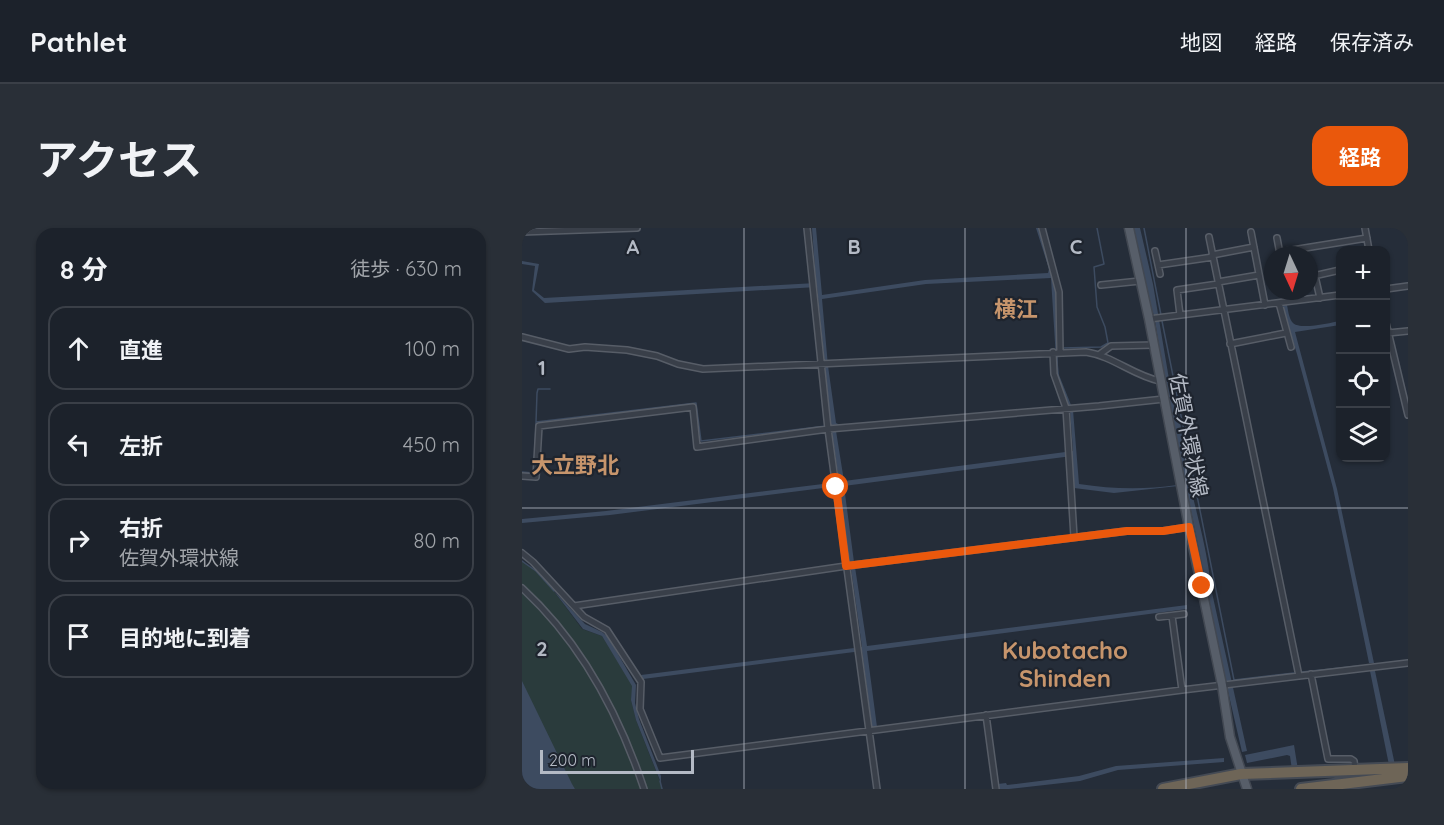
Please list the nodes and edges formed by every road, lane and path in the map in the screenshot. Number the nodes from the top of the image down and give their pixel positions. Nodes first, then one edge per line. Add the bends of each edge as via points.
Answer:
1 (637, 228) edge
2 (807, 228) edge
3 (1042, 228) edge
4 (1129, 228) edge
5 (1365, 228) edge
6 (522, 232) edge
7 (1251, 232) dead end
8 (1209, 237) dead end
9 (1277, 238) dead end
10 (1367, 238) junction
11 (1340, 242) junction
12 (1278, 246) edge
13 (1318, 246) edge
14 (1340, 246) edge
15 (1368, 246) edge
16 (1254, 247) junction
17 (1155, 251) dead end
18 (1213, 256) junction
19 (1158, 265) junction
20 (1336, 271) edge
21 (1160, 274) dead end
22 (1259, 275) junction
23 (1318, 276) edge
24 (1140, 280) junction
25 (1218, 283) junction
26 (1101, 285) dead end
27 (1408, 286) edge
28 (1390, 288) edge
29 (1318, 293) edge
30 (1336, 296) edge
31 (1320, 298) junction
32 (1279, 303) junction
33 (1265, 305) junction
34 (1224, 310) junction
35 (1180, 315) junction
36 (1154, 319) junction
37 (1408, 331) edge
38 (1286, 333) junction
39 (1390, 333) edge
40 (522, 338) edge
41 (1390, 341) edge
42 (1230, 344) junction
43 (1154, 345) junction
44 (1291, 347) dead end
45 (1058, 350) junction
46 (1100, 354) junction
47 (820, 363) junction
48 (1160, 381) junction
49 (1408, 383) edge
50 (1401, 384) junction
51 (1164, 399) junction
52 (1069, 408) junction
53 (1408, 415) edge
54 (832, 428) junction
55 (522, 476) edge
56 (1189, 527) junction
57 (1074, 537) junction
58 (522, 553) edge
59 (847, 566) junction
60 (522, 588) edge
61 (574, 606) junction
62 (1184, 614) dead end
63 (1172, 616) junction
64 (1159, 617) dead end
65 (1408, 663) edge
66 (1311, 674) junction
67 (1299, 676) junction
68 (1224, 685) junction
69 (1182, 690) junction
70 (986, 715) junction
71 (870, 731) junction
72 (1408, 768) edge
73 (1354, 769) dead end
74 (1241, 774) junction
75 (1408, 776) edge
76 (644, 789) edge
77 (877, 789) edge
78 (996, 789) edge
79 (1163, 789) edge
80 (1247, 789) edge
81 (1301, 789) edge

1 - 6 street
2 - 47 street
3 - 45 street via 1059,292
4 - 24 main road, 佐賀外環状線
5 - 10 street
7 - 16 street
8 - 18 street
9 - 12 street
10 - 11 street
10 - 15 street
11 - 13 street
11 - 14 street
16 - 18 street
16 - 22 street
17 - 19 street
18 - 19 street
18 - 25 street
19 - 21 street
20 - 23 street
22 - 25 street
22 - 33 street
24 - 26 street
24 - 36 main road, 佐賀外環状線
25 - 34 street
25 - 35 street via 1177,290
27 - 28 street
29 - 31 street
30 - 31 street
31 - 32 street
32 - 33 street
32 - 38 street
33 - 34 street
34 - 35 street
34 - 42 street
35 - 36 street
36 - 43 main road, 佐賀外環状線
37 - 39 street
38 - 42 street
38 - 44 street
40 - 47 street via 569,349 627,350 703,369
41 - 50 street
42 - 67 street
43 - 46 street via 1111,346
43 - 48 main road, 佐賀外環状線
45 - 46 street
45 - 47 street
45 - 52 street via 1054,374
46 - 48 street
47 - 54 street
48 - 51 main road, 佐賀外環状線
49 - 50 street
50 - 53 street
51 - 52 street
51 - 56 main road, 佐賀外環状線
52 - 54 street
52 - 57 street
54 - 55 street via 697,447 693,407 539,426 536,477
54 - 59 street via 835,485
56 - 57 street
56 - 68 main road, 佐賀外環状線
57 - 59 street
58 - 61 street
59 - 61 street
59 - 71 street
60 - 76 street via 558,626 594,677 621,727
61 - 71 street via 607,630 641,682 640,709 660,758
62 - 63 street
63 - 64 street
63 - 69 street
65 - 66 street
66 - 67 street
66 - 73 street via 1328,759 1350,759
67 - 68 street
68 - 69 street
68 - 74 main road, 佐賀外環状線 via 1230,737
69 - 70 street
70 - 71 street
70 - 78 street
71 - 77 street
72 - 74 highway
74 - 79 highway
74 - 80 main road, 佐賀外環状線
75 - 81 highway

